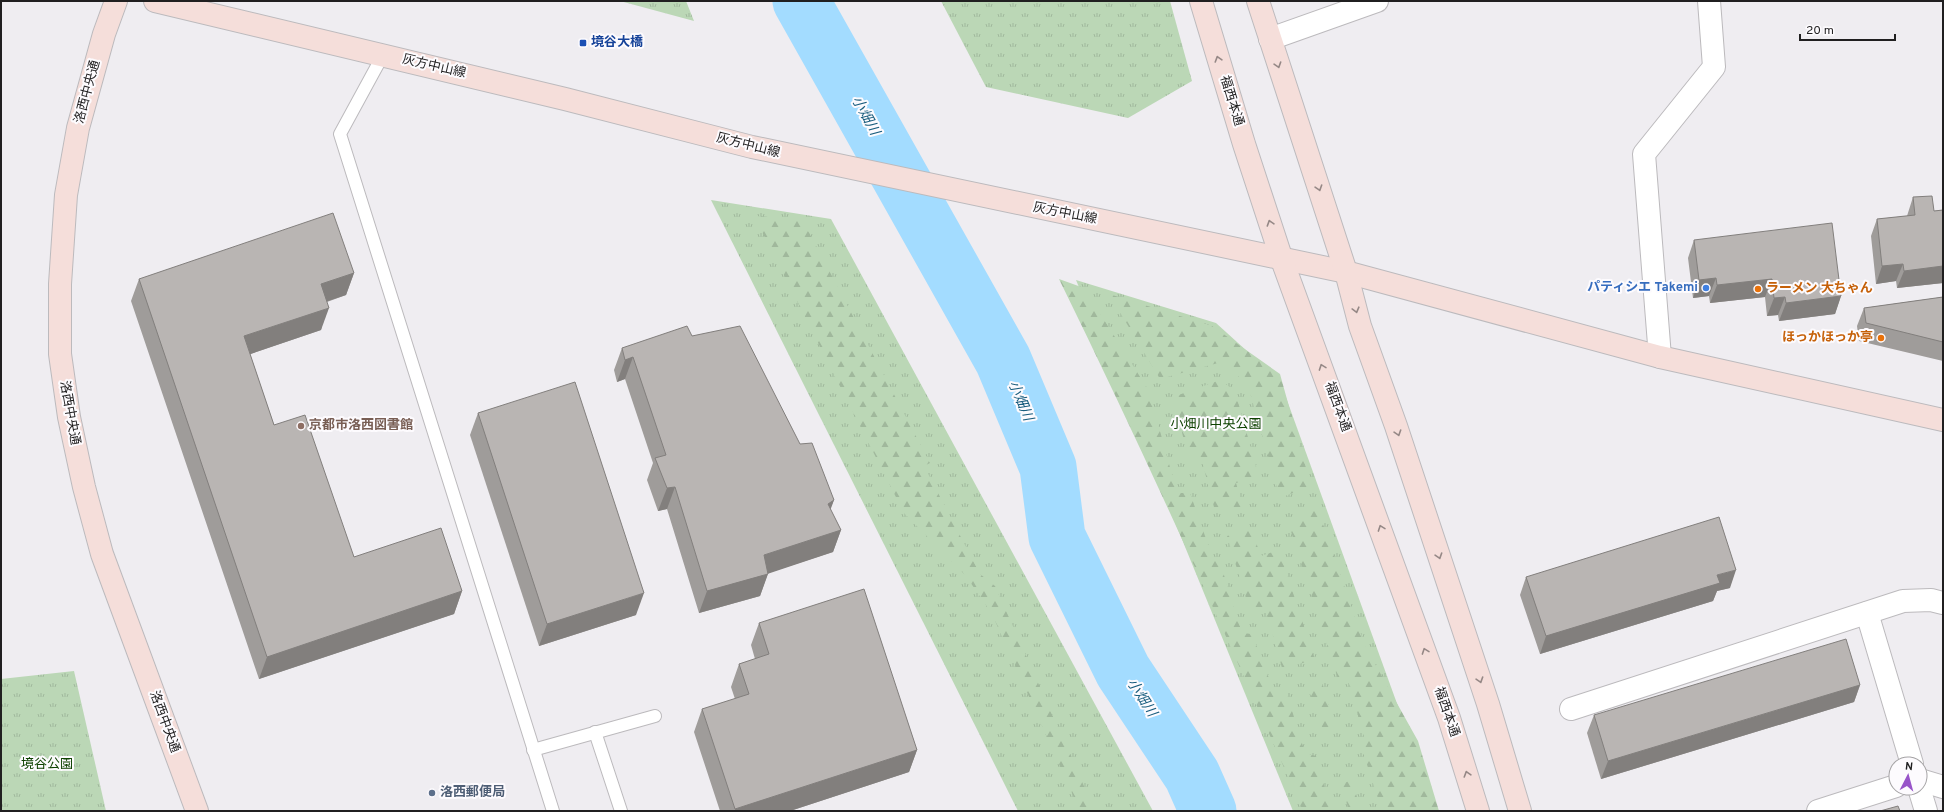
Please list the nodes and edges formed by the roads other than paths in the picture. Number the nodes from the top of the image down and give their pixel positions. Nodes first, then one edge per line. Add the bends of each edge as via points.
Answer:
1 (116, 1) edge
2 (155, 1) edge
3 (1201, 1) edge
4 (1258, 1) edge
5 (1377, 1) edge
6 (1708, 1) edge
7 (1270, 39) junction
8 (383, 55) junction
9 (1282, 260) junction
10 (1346, 272) junction
11 (1660, 357) junction
12 (1943, 420) edge
13 (1943, 603) edge
14 (1867, 613) junction
15 (1571, 709) dead end
16 (655, 716) dead end
17 (595, 732) junction
18 (534, 750) junction
19 (1910, 756) edge
20 (1928, 782) edge
21 (1943, 787) edge
22 (1888, 789) edge
23 (1922, 796) edge
24 (197, 811) edge
25 (553, 811) edge
26 (622, 811) edge
27 (1478, 811) edge
28 (1520, 811) edge
29 (1818, 811) edge
30 (1926, 811) edge

1 - 24 street, 洛西中央通 via 104,34 78,128 66,194 60,284 60,354 69,417 102,554
2 - 8 street, 灰方中山線
9 -> 3 street, 福西本通
4 - 7 street
5 - 7 street
6 - 11 street via 1714,67 1644,154
7 -> 10 street
8 - 9 street, 灰方中山線 via 752,147
8 - 18 lane via 340,134
9 - 10 street, 灰方中山線
27 -> 9 street, 福西本通 via 1449,718
10 - 11 street, 灰方中山線
10 -> 28 street via 1360,326 1486,697
11 - 12 street, 灰方中山線
13 - 14 street via 1931,600 1903,601
14 - 15 street
14 - 19 street
16 - 17 lane
17 - 18 lane
17 - 26 lane
18 - 25 lane
20 - 21 street
22 - 29 street
23 - 30 street

